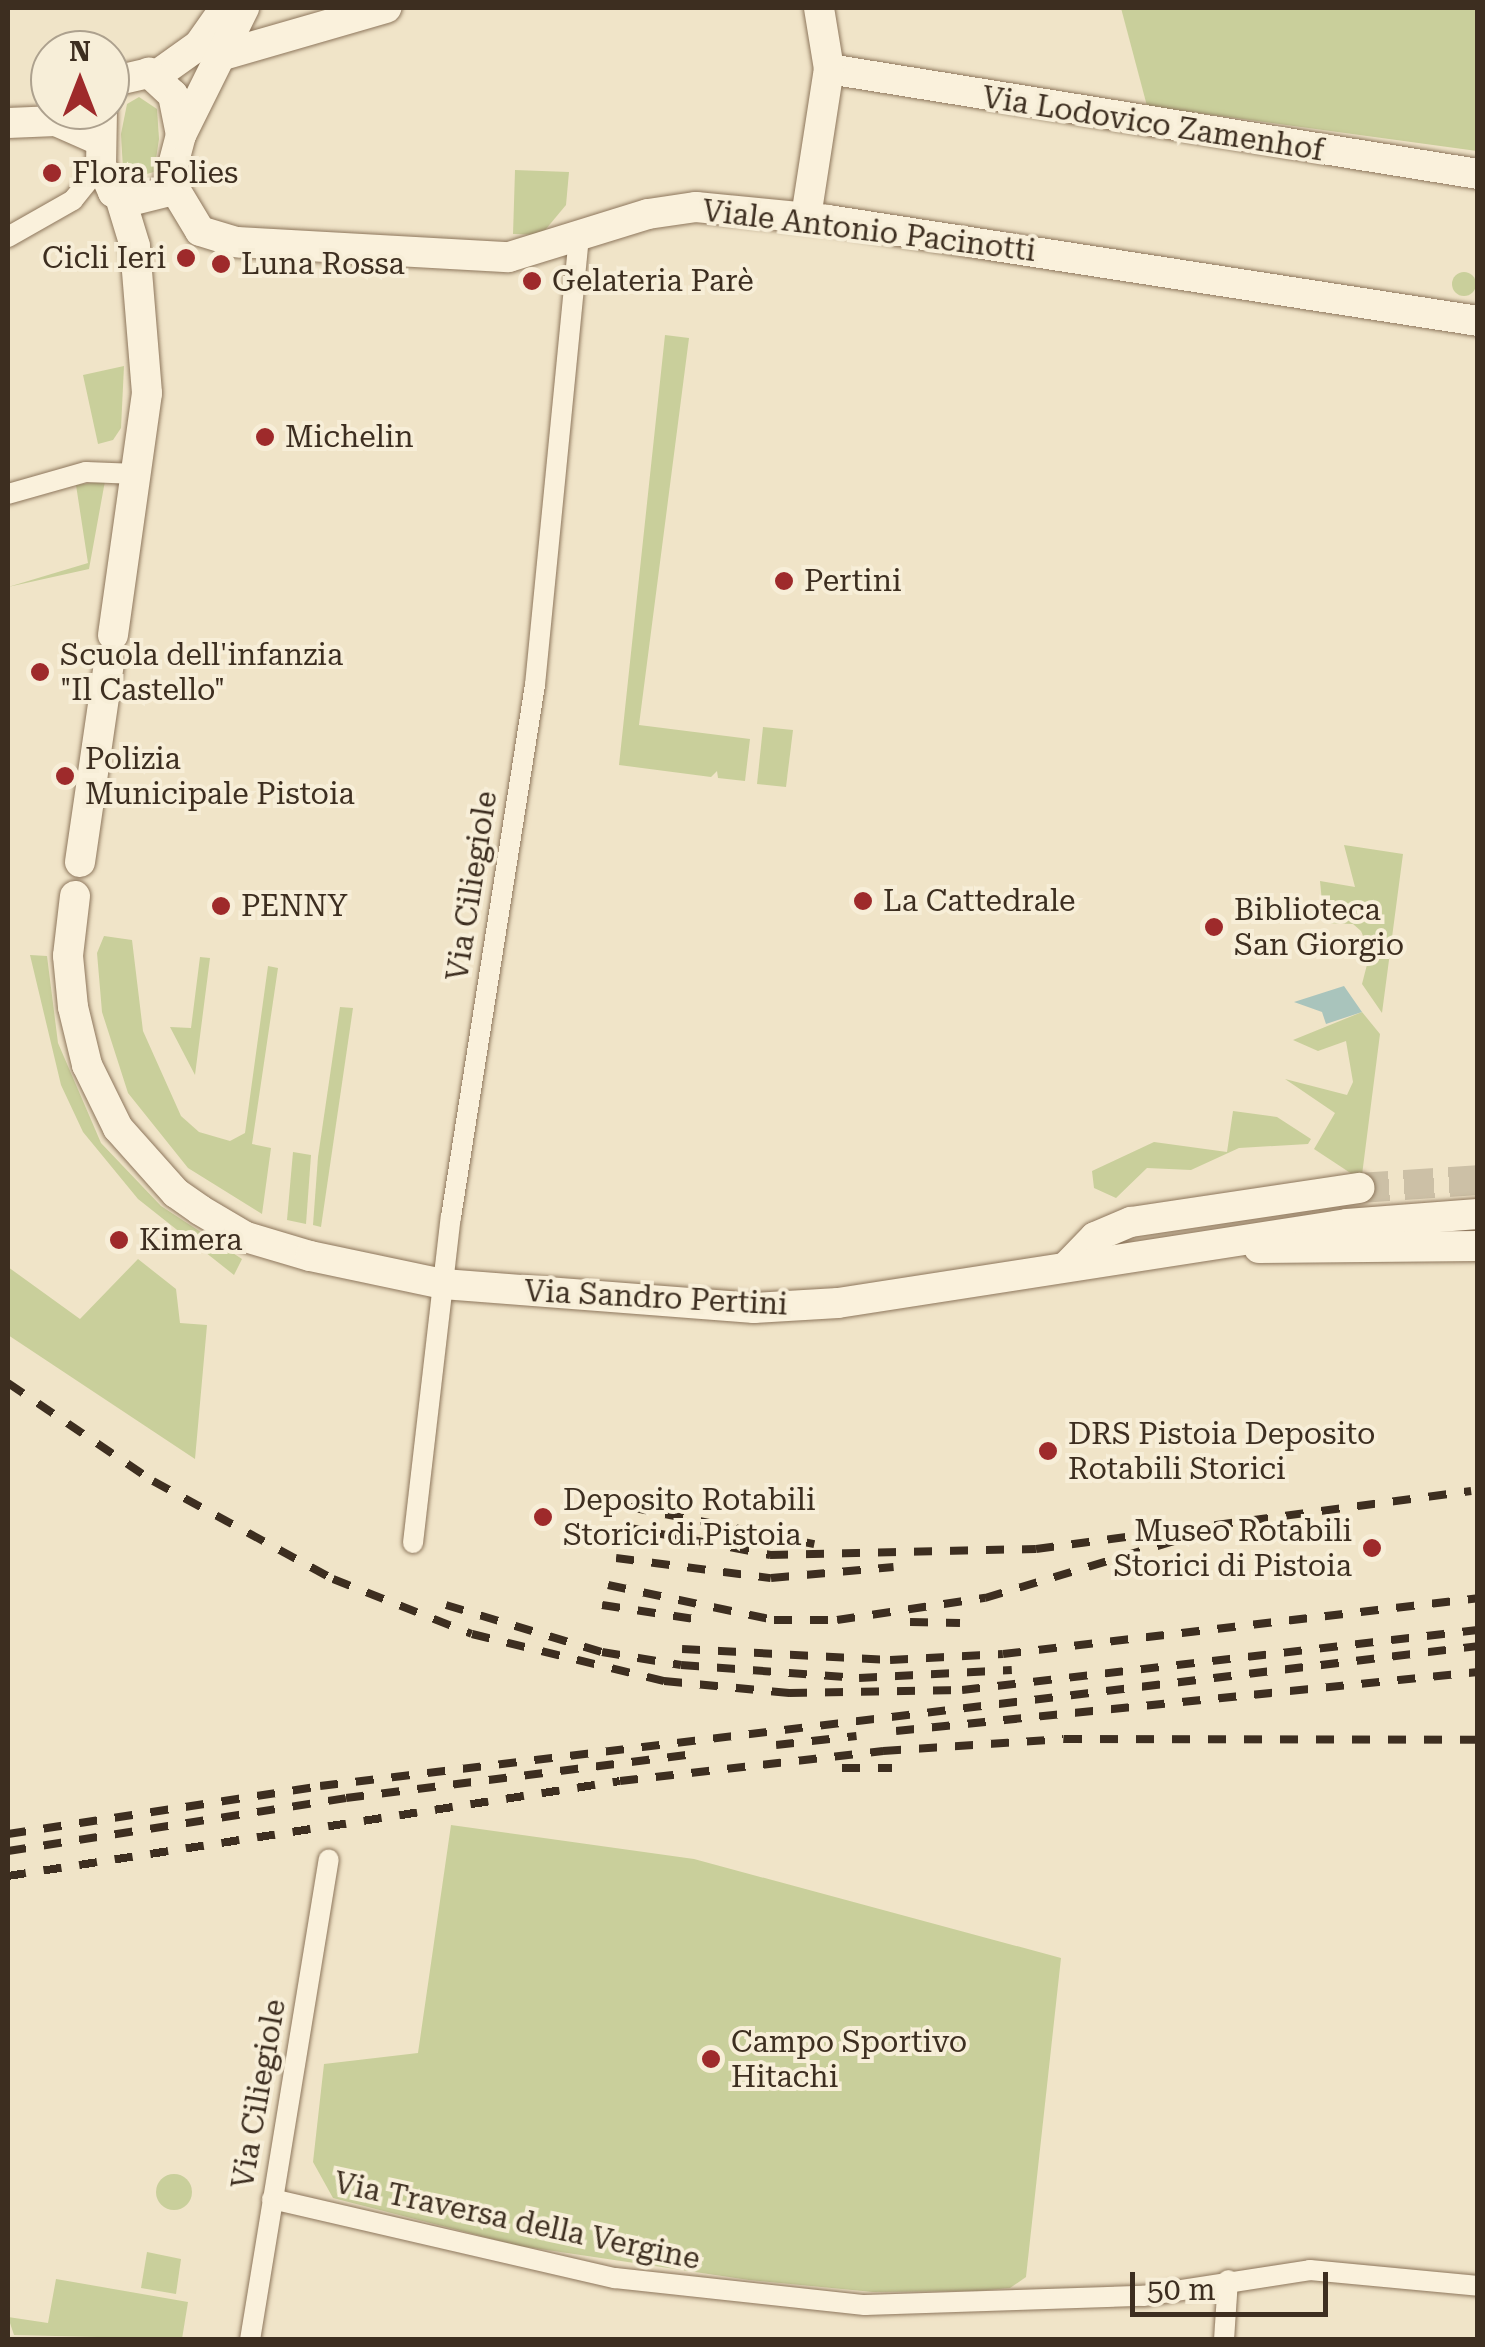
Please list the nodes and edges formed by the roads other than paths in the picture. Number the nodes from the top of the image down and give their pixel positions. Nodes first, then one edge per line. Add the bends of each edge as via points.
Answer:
1 (226, 8) edge
2 (244, 8) edge
3 (386, 8) edge
4 (819, 8) edge
5 (223, 56) junction
6 (829, 69) junction
7 (130, 72) edge
8 (158, 75) junction
9 (8, 120) edge
10 (181, 134) junction
11 (100, 138) edge
12 (1478, 174) edge
13 (162, 192) junction
14 (120, 197) junction
15 (806, 217) junction
16 (8, 237) edge
17 (579, 238) junction
18 (135, 246) junction
19 (1478, 321) edge
20 (137, 474) junction
21 (8, 494) edge
22 (80, 862) dead end
23 (75, 896) dead end
24 (1359, 1188) tunnel mouth
25 (1478, 1214) edge
26 (1222, 1240) junction
27 (1478, 1246) edge
28 (1067, 1266) junction
29 (443, 1284) junction
30 (414, 1543) dead end
31 (329, 1859) dead end
32 (272, 2199) junction
33 (1228, 2280) junction
34 (1478, 2286) edge
35 (250, 2340) edge
36 (1224, 2340) edge

1 - 8 street via 192,52
2 - 5 street
3 - 5 street
4 - 6 street
5 - 10 street
6 - 12 street, Via Lodovico Zamenhof
6 - 15 street
7 - 8 street
8 - 10 street via 173,94
9 - 11 street via 56,121
10 - 13 street
11 - 14 street
11 - 16 street via 73,200
13 - 14 street
13 - 17 street, Viale Antonio Pacinotti via 200,231 237,242 509,257
13 - 18 street
14 - 18 street
15 - 17 street, Viale Antonio Pacinotti via 680,208
15 - 19 street, Viale Antonio Pacinotti
17 - 29 street, Via Ciliegiole via 534,684
18 - 20 street via 146,393
20 - 21 street via 86,472
20 - 22 street
23 - 29 street, Via Sandro Pertini via 69,971 81,1048 118,1128 153,1170 176,1193 246,1237
24 - 28 street via 1132,1222 1099,1234
25 - 26 street, Via Sandro Pertini
26 - 27 street via 1299,1252
26 - 28 street, Via Sandro Pertini
28 - 29 street, Via Sandro Pertini via 857,1300 754,1308
29 - 30 street, Via Ciliegiole
31 - 32 street, Via Ciliegiole
32 - 33 street, Via Traversa della Vergine via 572,2270 743,2296 932,2308 1143,2296
32 - 35 street, Via Ciliegiole
33 - 34 street, Via Traversa della Vergine via 1329,2270
33 - 36 street

